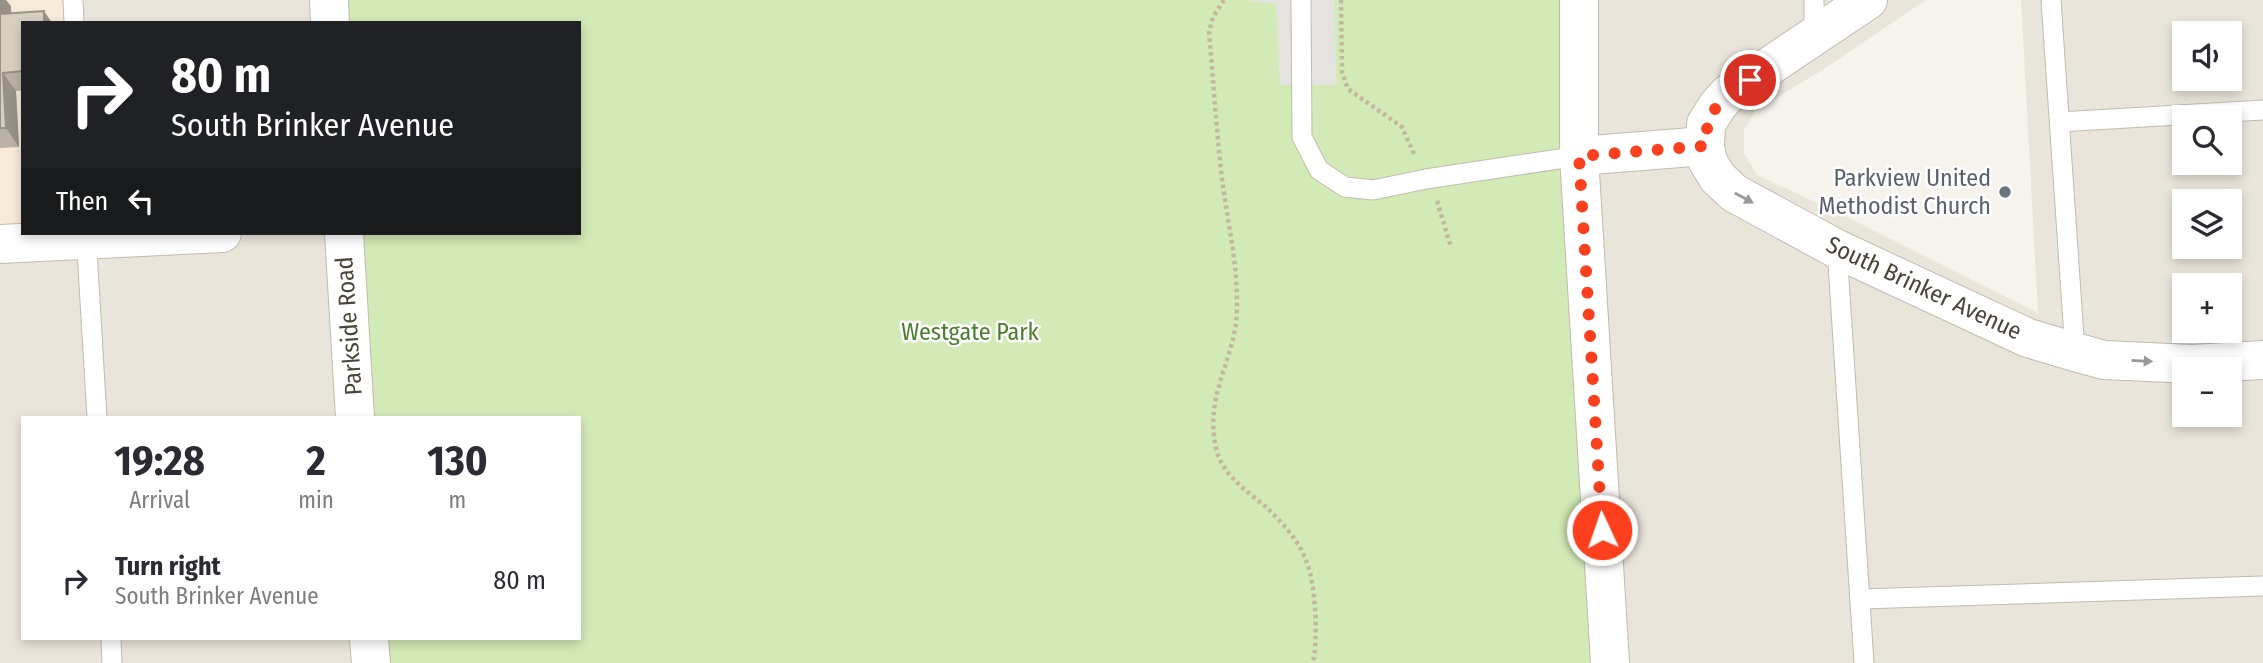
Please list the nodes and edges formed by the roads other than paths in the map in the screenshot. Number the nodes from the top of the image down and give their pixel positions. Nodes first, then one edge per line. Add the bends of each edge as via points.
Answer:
1 (73, 0) edge
2 (329, 0) edge
3 (1301, 0) edge
4 (1579, 0) edge
5 (1868, 0) edge
6 (2052, 0) edge
7 (1814, 19) edge
8 (74, 21) edge
9 (330, 21) edge
10 (2263, 110) edge
11 (2060, 122) junction
12 (1705, 146) junction
13 (1579, 156) junction
14 (131, 235) edge
15 (344, 235) edge
16 (86, 236) edge
17 (0, 244) edge
18 (1837, 248) junction
19 (2074, 352) junction
20 (2263, 360) edge
21 (97, 416) edge
22 (355, 416) edge
23 (2263, 586) edge
24 (1861, 598) junction
25 (111, 640) edge
26 (369, 640) edge
27 (112, 663) edge
28 (371, 663) edge
29 (1610, 663) edge
30 (1864, 663) edge

1 - 8 lane
2 - 9 street
3 - 13 lane via 1302,137 1319,170 1345,187 1373,190
4 - 13 street
5 - 7 street
6 - 11 lane
7 - 12 street via 1723,99 1706,124
10 - 11 lane
11 - 19 lane
12 - 13 street
12 -> 18 street, South Brinker Avenue via 1708,162 1734,193
13 - 29 street
14 - 16 street
15 - 22 street, Parkside Road
16 - 17 street
16 - 21 lane
18 - 19 street, South Brinker Avenue via 2028,338
18 - 24 lane
19 -> 20 street, South Brinker Avenue via 2104,360 2192,364
23 - 24 lane
24 - 30 lane
25 - 27 lane
26 - 28 street

